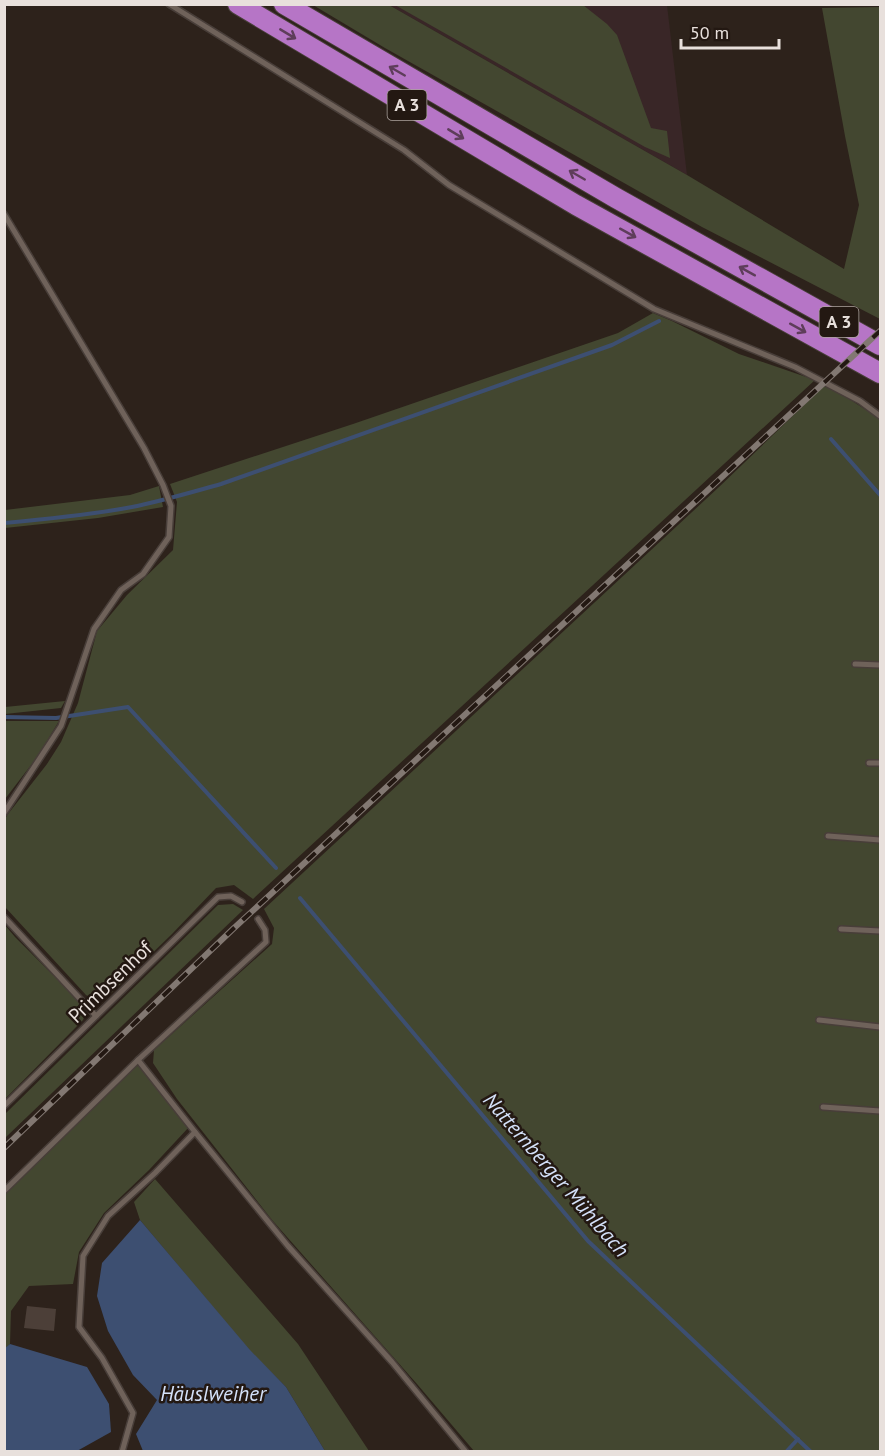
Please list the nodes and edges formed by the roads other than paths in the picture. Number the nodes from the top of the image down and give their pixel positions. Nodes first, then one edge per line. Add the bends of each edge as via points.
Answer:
1 (169, 4) edge
2 (238, 4) edge
3 (285, 4) edge
4 (4, 214) edge
5 (798, 299) junction
6 (880, 331) edge
7 (880, 345) edge
8 (880, 373) edge
9 (880, 416) edge
10 (855, 664) dead end
11 (880, 665) edge
12 (869, 763) dead end
13 (880, 763) edge
14 (4, 813) edge
15 (828, 836) dead end
16 (880, 840) edge
17 (242, 902) dead end
18 (4, 917) edge
19 (258, 919) dead end
20 (841, 928) dead end
21 (880, 931) edge
22 (96, 1016) junction
23 (819, 1020) dead end
24 (880, 1027) edge
25 (138, 1060) junction
26 (4, 1106) edge
27 (823, 1107) dead end
28 (880, 1111) edge
29 (195, 1132) junction
30 (4, 1191) edge
31 (122, 1452) edge
32 (466, 1452) edge

1 - 9 lane via 404,150 449,185 654,309 795,367 860,401
2 -> 8 highway, A 3 via 576,205
5 -> 3 highway, A 3 via 616,198
4 - 14 lane via 144,447 171,506 169,537 144,574 121,590 94,629 61,726
5 - 6 highway, A 3 via 825,303
5 - 7 highway, A 3
10 - 11 lane
12 - 13 lane
15 - 16 lane
17 - 22 lane, Primbsenhof via 231,896 218,897
18 - 22 lane
19 - 25 lane via 266,942
20 - 21 lane
22 - 26 lane, Primbsenhof
23 - 24 lane
25 - 29 lane
25 - 30 lane
27 - 28 lane
29 - 31 lane via 108,1216 83,1256 79,1327 134,1413
29 - 32 lane

